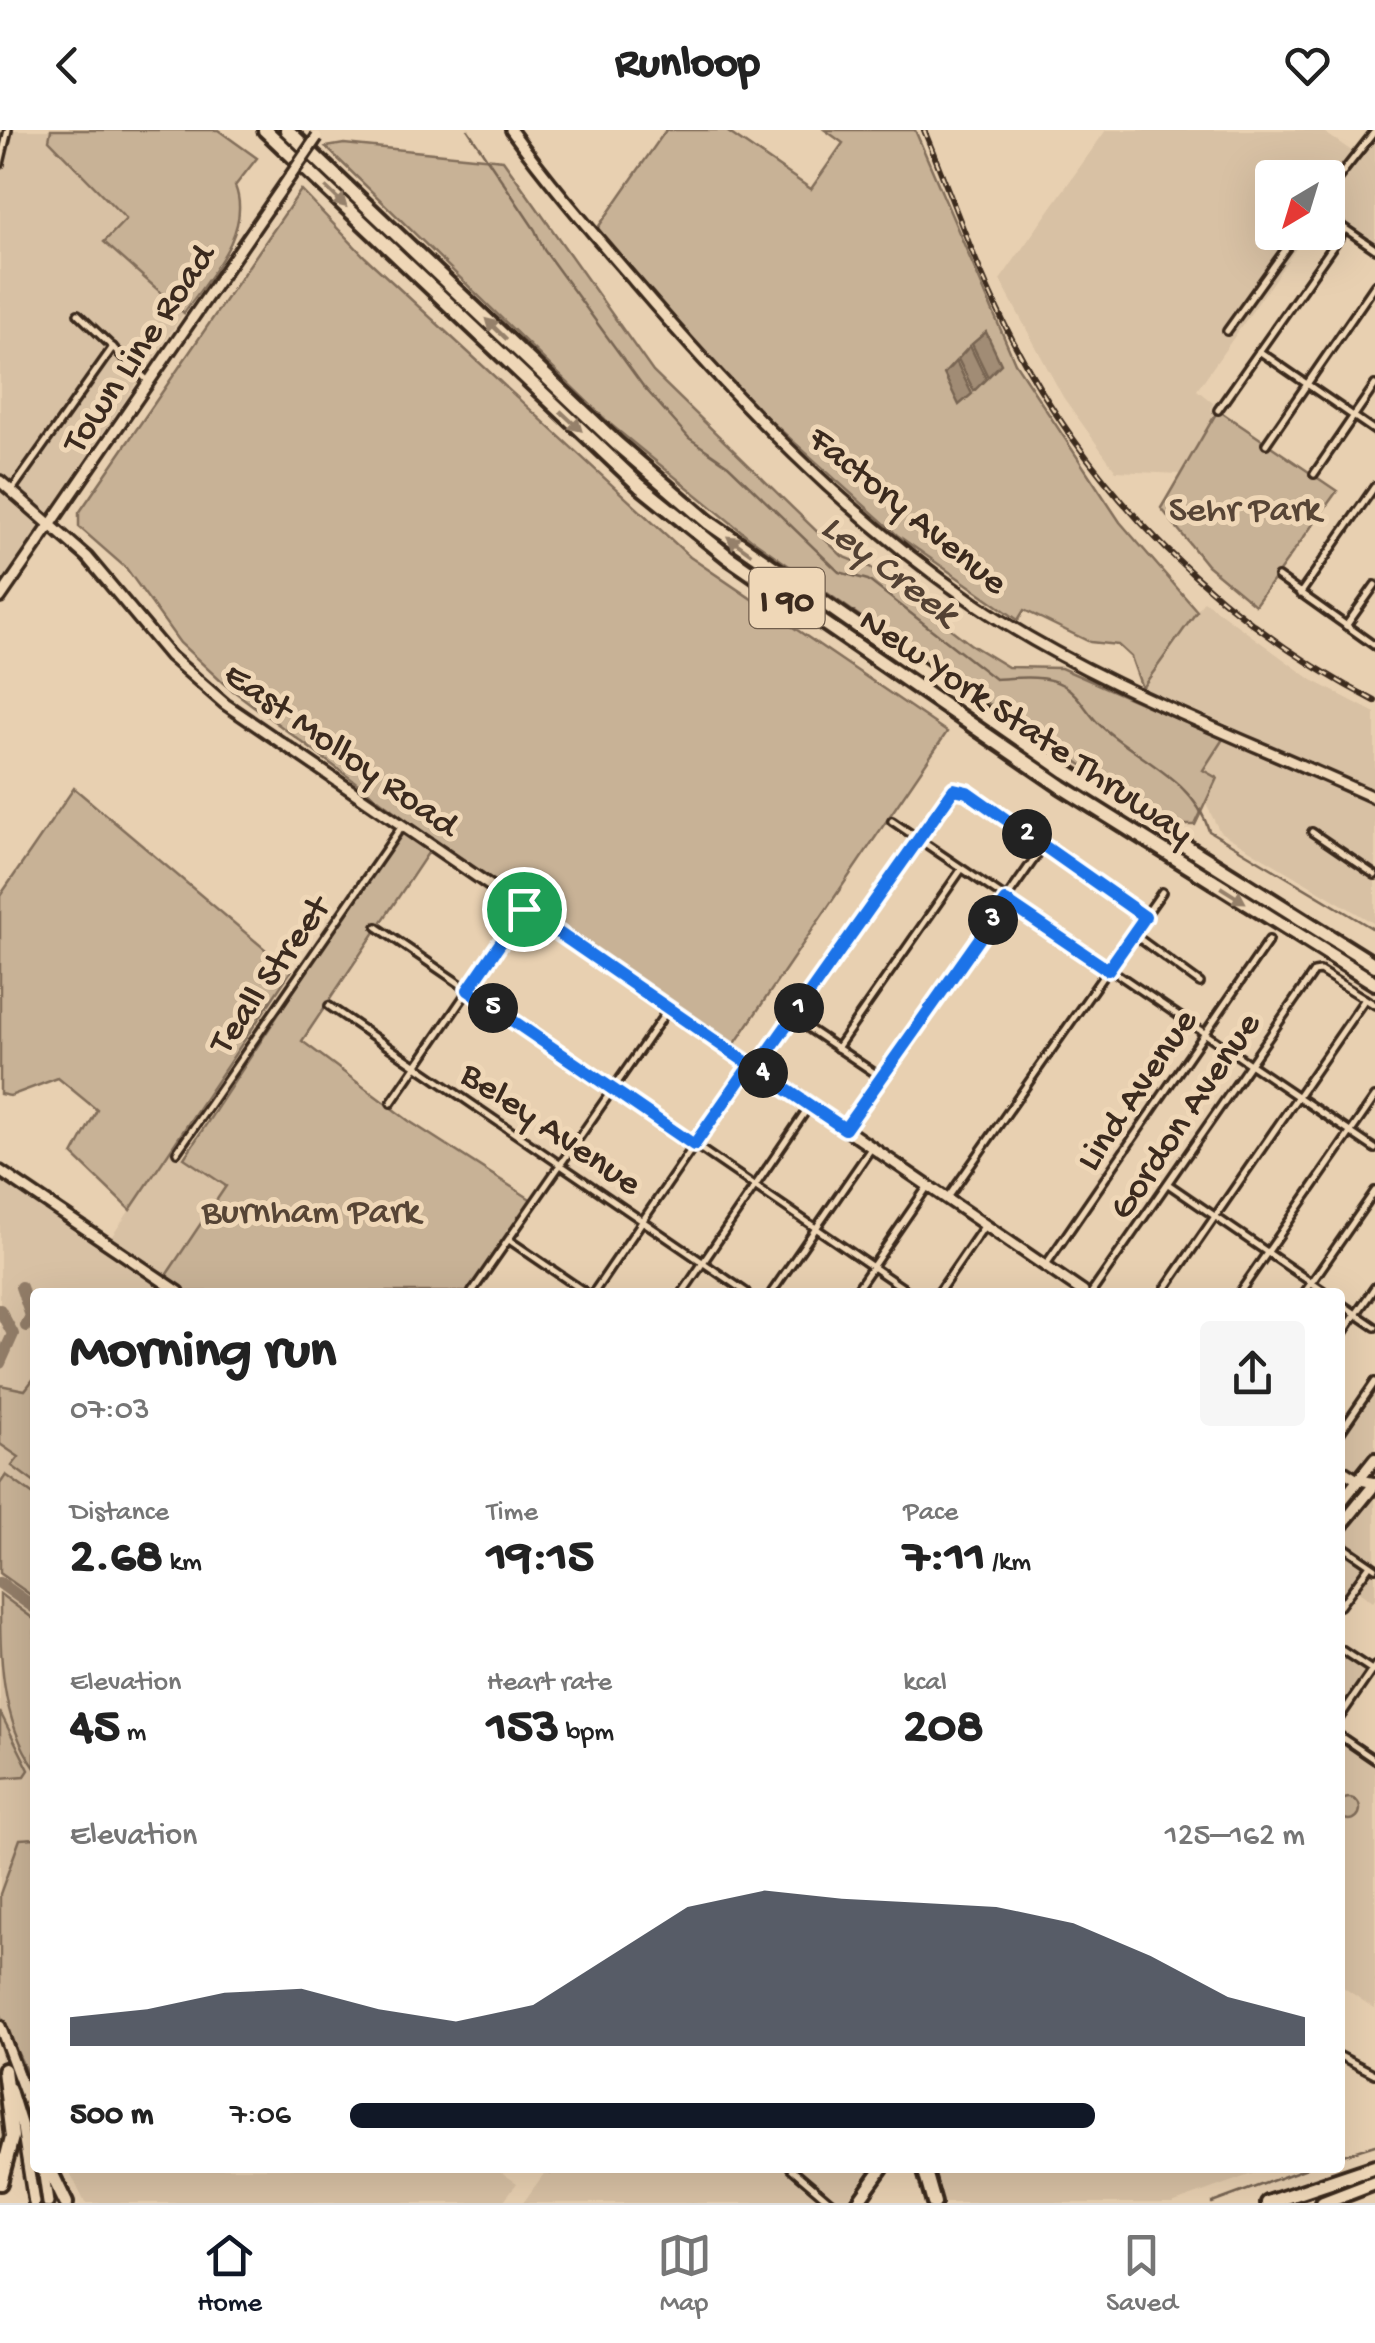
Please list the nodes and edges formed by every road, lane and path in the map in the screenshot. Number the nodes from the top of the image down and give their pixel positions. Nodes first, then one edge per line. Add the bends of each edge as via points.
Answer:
1 (8, 130) edge
2 (265, 130) edge
3 (287, 130) edge
4 (511, 130) edge
5 (1375, 131) edge
6 (319, 133) edge
7 (0, 164) edge
8 (1345, 170) edge
9 (1345, 229) edge
10 (1375, 249) edge
11 (1285, 250) edge
12 (1330, 250) edge
13 (1375, 285) edge
14 (78, 314) dead end
15 (1227, 331) dead end
16 (113, 347) junction
17 (1260, 352) junction
18 (148, 382) junction
19 (1307, 384) junction
20 (1375, 385) edge
21 (1218, 410) dead end
22 (1354, 416) junction
23 (1375, 431) edge
24 (1266, 444) dead end
25 (1314, 474) dead end
26 (0, 482) edge
27 (1375, 486) edge
28 (12, 490) junction
29 (51, 523) junction
30 (1278, 578) dead end
31 (1375, 586) edge
32 (1300, 594) junction
33 (0, 598) edge
34 (1346, 626) junction
35 (1375, 646) edge
36 (1375, 798) edge
37 (892, 822) dead end
38 (402, 826) junction
39 (1312, 832) dead end
40 (917, 838) junction
41 (1044, 846) junction
42 (961, 869) junction
43 (1375, 875) edge
44 (1162, 892) dead end
45 (1006, 901) junction
46 (524, 909) junction
47 (1145, 917) junction
48 (377, 927) dead end
49 (1132, 934) junction
50 (1269, 940) dead end
51 (1375, 965) edge
52 (1108, 970) junction
53 (1200, 983) dead end
54 (1375, 983) edge
55 (468, 990) junction
56 (1365, 999) junction
57 (1375, 1005) edge
58 (329, 1006) dead end
59 (669, 1008) junction
60 (792, 1018) junction
61 (1205, 1033) junction
62 (837, 1048) junction
63 (1250, 1064) junction
64 (416, 1066) junction
65 (753, 1067) junction
66 (882, 1078) junction
67 (612, 1089) junction
68 (1298, 1096) junction
69 (1375, 1097) edge
70 (390, 1103) dead end
71 (810, 1105) junction
72 (845, 1129) junction
73 (1351, 1132) junction
74 (694, 1145) junction
75 (872, 1147) junction
76 (1375, 1148) edge
77 (176, 1152) dead end
78 (560, 1165) junction
79 (0, 1171) edge
80 (1168, 1184) junction
81 (755, 1186) junction
82 (928, 1186) junction
83 (1375, 1191) edge
84 (947, 1199) junction
85 (1216, 1217) junction
86 (642, 1221) junction
87 (985, 1225) junction
88 (816, 1228) junction
89 (508, 1240) junction
90 (1267, 1253) junction
91 (703, 1263) junction
92 (1045, 1266) junction
93 (872, 1267) junction
94 (1312, 1283) junction
95 (1375, 1287) edge
96 (172, 1288) edge
97 (475, 1288) edge
98 (578, 1288) edge
99 (597, 1288) edge
100 (686, 1288) edge
101 (740, 1288) edge
102 (775, 1288) edge
103 (858, 1288) edge
104 (903, 1288) edge
105 (942, 1288) edge
106 (1077, 1288) edge
107 (1095, 1288) edge
108 (1166, 1288) edge
109 (1243, 1288) edge
110 (1309, 1288) edge
111 (1320, 1288) edge
112 (1345, 1306) edge
113 (1356, 1314) junction
114 (1375, 1326) edge
115 (1345, 1330) edge
116 (1375, 1382) edge
117 (1345, 1426) edge
118 (1375, 1459) edge
119 (1345, 1471) edge
120 (1356, 1479) junction
121 (1375, 1483) edge
122 (1345, 1496) edge
123 (1345, 1521) edge
124 (1345, 1547) edge
125 (1373, 1566) edge
126 (1345, 1600) edge
127 (1345, 1652) edge
128 (1374, 1669) edge
129 (1345, 1710) edge
130 (1345, 1739) edge
131 (1375, 1760) edge
132 (0, 2026) edge
133 (1345, 2059) edge
134 (2, 2066) edge
135 (1375, 2074) edge
136 (30, 2107) edge
137 (1375, 2166) edge
138 (46, 2173) edge
139 (49, 2173) edge
140 (797, 2173) edge
141 (878, 2173) edge
142 (925, 2173) edge
143 (0, 2183) edge
144 (1375, 2183) edge
145 (34, 2203) edge
146 (48, 2203) edge
147 (66, 2203) edge
148 (832, 2203) edge
149 (857, 2203) edge
150 (931, 2203) edge
151 (1268, 2203) edge
152 (1323, 2203) edge

1 - 7 street
2 -> 54 highway, New York State Thruway / I 90 via 640,486 728,557 1062,787
51 -> 3 highway, New York State Thruway / I 90 via 1066,772 708,522
4 - 36 street, Factory Avenue via 727,389 793,456 917,561 974,604 1056,651
5 - 8 street
6 - 18 street, Town Line Road, bridge
9 - 10 street
11 - 15 street
12 - 17 street
13 - 19 street
14 - 16 street
16 - 18 street
16 - 28 street
17 - 19 street
17 - 21 street
18 - 29 street, Town Line Road
19 - 22 street
19 - 24 street
20 - 22 street
22 - 23 street
22 - 25 street
26 - 28 street, East Molloy Road
27 - 32 street
28 - 29 street, East Molloy Road
29 - 33 street, Town Line Road
29 - 38 street, East Molloy Road via 202,686
30 - 32 street
31 - 34 street
32 - 34 street
34 - 35 street
37 - 40 street
38 - 46 street, East Molloy Road
38 - 77 street, Teall Street
39 - 43 street
40 - 41 street via 960,788
40 - 42 street
40 - 60 street
41 - 45 street
41 - 47 street
42 - 45 street
42 - 62 street
44 - 47 street
45 - 52 street
45 - 66 street
46 - 55 street
46 - 59 street, East Molloy Road
47 - 49 street
48 - 55 street
49 - 52 street
49 - 53 street
50 - 61 street, Lind Avenue
52 - 61 street
52 - 84 street
55 - 64 street
55 - 67 street
56 - 57 street
56 - 63 street, Gordon Avenue via 1320,971 1308,978
56 - 68 street
58 - 64 street, Beley Avenue
59 - 65 street, East Molloy Road
59 - 67 street
60 - 62 street
60 - 65 street
61 - 63 street
61 - 92 street, Lind Avenue
62 - 66 street
63 - 68 street
63 - 80 street, Gordon Avenue
64 - 70 street
64 - 78 street, Beley Avenue
65 - 71 street, East Molloy Road
65 - 74 street
66 - 72 street
67 - 74 street
67 - 78 street
68 - 73 street
68 - 85 street
69 - 73 street
71 - 72 street, East Molloy Road
71 - 81 street
72 - 75 street, East Molloy Road
73 - 76 street
73 - 90 street
74 - 81 street
74 - 86 street
75 - 82 street, East Molloy Road
75 - 88 street
78 - 86 street, Beley Avenue
78 - 89 street
79 - 96 street
80 - 85 street
80 - 107 street, Gordon Avenue
81 - 88 street
81 - 91 street
82 - 84 street, East Molloy Road
82 - 93 street
83 - 94 street
84 - 87 street, East Molloy Road
85 - 90 street
85 - 108 street
86 - 91 street, Beley Avenue
86 - 99 street
87 - 92 street, East Molloy Road
87 - 105 street
88 - 93 street
88 - 102 street
89 - 97 street
89 - 98 street
90 - 94 street
90 - 109 street
91 - 100 street
91 - 101 street, Beley Avenue
92 - 106 street, East Molloy Road
93 - 103 street
93 - 104 street
94 - 110 street
94 - 111 street
95 - 113 street
112 - 113 street
113 - 114 street
113 - 115 street
116 - 117 street
118 - 120 main road
119 - 120 street
120 - 121 street
120 - 122 main road
121 - 123 main road
124 - 125 street
125 - 126 street
127 - 128 street
128 - 129 street
130 - 131 street
132 - 136 street
133 - 135 street
134 - 143 highway via 12,2136
134 - 145 street via 22,2127
137 - 151 highway
138 - 146 street
139 - 147 highway
140 - 148 street
141 - 149 main road
142 - 150 highway
144 - 152 highway

